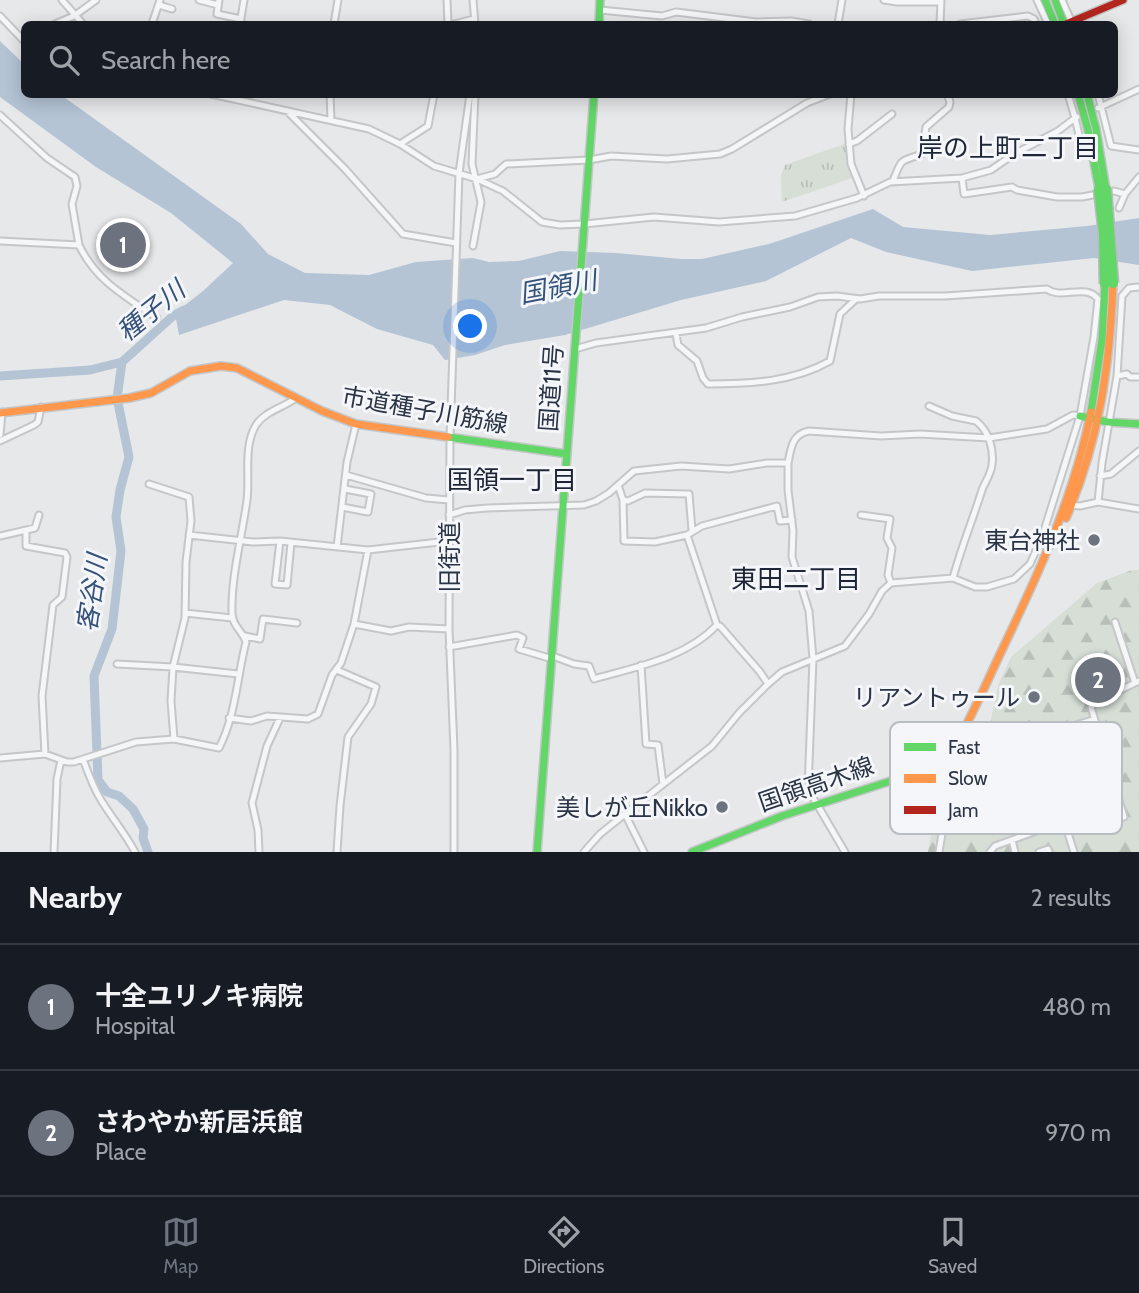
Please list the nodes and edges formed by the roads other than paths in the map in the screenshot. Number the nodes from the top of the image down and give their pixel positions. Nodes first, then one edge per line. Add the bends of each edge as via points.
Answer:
1 (62, 0) edge
2 (96, 0) edge
3 (199, 0) edge
4 (244, 0) edge
5 (338, 0) edge
6 (447, 0) edge
7 (473, 0) edge
8 (842, 0) edge
9 (884, 0) edge
10 (1037, 0) edge
11 (1045, 0) edge
12 (1055, 0) edge
13 (1062, 0) edge
14 (1123, 0) edge
15 (941, 1) edge
16 (159, 3) edge
17 (218, 3) edge
18 (600, 5) edge
19 (172, 9) dead end
20 (0, 16) edge
21 (74, 16) junction
22 (62, 21) edge
23 (80, 21) edge
24 (153, 21) edge
25 (237, 21) edge
26 (240, 21) edge
27 (334, 21) edge
28 (447, 21) edge
29 (475, 21) edge
30 (748, 21) edge
31 (838, 21) edge
32 (940, 21) edge
33 (986, 21) edge
34 (1035, 21) edge
35 (1047, 21) edge
36 (1054, 21) edge
37 (1067, 21) edge
38 (1068, 21) edge
39 (1076, 21) edge
40 (21, 38) edge
41 (1139, 89) edge
42 (229, 98) edge
43 (330, 98) edge
44 (433, 98) edge
45 (469, 98) edge
46 (475, 98) edge
47 (594, 98) edge
48 (820, 98) edge
49 (851, 98) edge
50 (948, 98) edge
51 (1069, 98) edge
52 (1079, 98) edge
53 (1088, 98) edge
54 (1099, 98) edge
55 (1100, 107) junction
56 (287, 111) junction
57 (892, 114) dead end
58 (0, 115) edge
59 (1076, 117) junction
60 (331, 120) junction
61 (400, 144) junction
62 (849, 144) junction
63 (1139, 150) edge
64 (1087, 152) dead end
65 (589, 160) junction
66 (459, 173) junction
67 (1139, 177) edge
68 (962, 178) junction
69 (475, 179) junction
70 (893, 181) junction
71 (1103, 189) junction
72 (1125, 194) junction
73 (863, 196) junction
74 (1119, 208) dead end
75 (584, 228) junction
76 (0, 241) edge
77 (79, 245) junction
78 (456, 245) junction
79 (473, 246) dead end
80 (1139, 287) edge
81 (856, 299) junction
82 (157, 318) dead end
83 (676, 334) junction
84 (576, 346) junction
85 (1117, 376) junction
86 (1139, 377) edge
87 (296, 398) junction
88 (929, 406) dead end
89 (41, 407) junction
90 (1, 412) edge
91 (1094, 419) junction
92 (356, 424) junction
93 (1139, 424) edge
94 (0, 438) edge
95 (450, 438) junction
96 (989, 438) junction
97 (1139, 450) edge
98 (567, 454) junction
99 (788, 463) junction
100 (346, 475) junction
101 (1100, 476) junction
102 (149, 484) dead end
103 (618, 485) junction
104 (345, 489) junction
105 (449, 500) junction
106 (624, 500) junction
107 (1098, 502) junction
108 (564, 505) junction
109 (1069, 505) junction
110 (342, 508) junction
111 (1139, 509) edge
112 (861, 514) dead end
113 (39, 515) dead end
114 (449, 515) junction
115 (792, 520) junction
116 (692, 530) junction
117 (26, 531) junction
118 (189, 535) junction
119 (687, 535) junction
120 (0, 536) edge
121 (240, 540) junction
122 (279, 541) junction
123 (448, 541) junction
124 (291, 542) junction
125 (337, 547) junction
126 (368, 550) junction
127 (954, 578) junction
128 (891, 583) junction
129 (185, 613) junction
130 (232, 618) junction
131 (1115, 622) dead end
132 (297, 623) dead end
133 (354, 624) junction
134 (716, 625) junction
135 (449, 629) junction
136 (244, 636) junction
137 (449, 647) junction
138 (553, 656) junction
139 (813, 659) junction
140 (117, 664) dead end
141 (641, 666) junction
142 (173, 667) junction
143 (337, 670) junction
144 (238, 674) junction
145 (1137, 682) edge
146 (768, 684) junction
147 (229, 718) junction
148 (280, 718) junction
149 (1093, 720) joint
150 (967, 722) edge
151 (1086, 722) edge
152 (174, 739) junction
153 (0, 751) edge
154 (45, 754) junction
155 (0, 758) edge
156 (84, 759) junction
157 (61, 760) junction
158 (890, 782) edge
159 (663, 784) junction
160 (818, 806) junction
161 (1122, 811) edge
162 (625, 814) junction
163 (1124, 817) dead end
164 (943, 834) edge
165 (1028, 834) edge
166 (1068, 834) edge
167 (1012, 840) junction
168 (54, 852) edge
169 (135, 852) edge
170 (258, 852) edge
171 (337, 852) edge
172 (454, 852) edge
173 (537, 852) edge
174 (584, 852) edge
175 (644, 852) edge
176 (692, 852) edge
177 (845, 852) edge
178 (939, 852) edge
179 (990, 852) edge
180 (1014, 852) edge
181 (1039, 852) edge
182 (1049, 852) edge
183 (1073, 852) edge

1 - 21 street
2 - 21 street
3 - 17 street
4 - 26 street
5 - 27 street
6 - 28 street
7 - 29 street
8 - 31 street
9 - 15 street
10 - 35 street
11 - 36 main road
12 - 37 main road
13 - 38 street
14 - 39 main road
15 - 32 street
16 - 19 street
16 - 24 street
17 - 25 street via 217,14
18 - 30 street via 662,16 676,12
20 - 40 street
21 - 22 street
21 - 23 street
33 - 34 street via 1028,16
41 - 55 street
42 - 56 street
43 - 60 street
44 - 61 street via 428,126
45 - 66 street, 旧街道
46 - 69 street
47 - 65 main road, 国道11号
48 - 65 street via 720,154
49 - 62 street
50 - 70 street via 949,107 926,127 922,154 901,161
51 - 59 street
52 - 71 main road
53 - 71 main road
54 - 55 street
55 - 63 street via 1111,146
56 - 60 street
56 - 78 street via 403,234
57 - 62 street
58 - 77 street via 75,177 72,204
59 - 64 street via 1083,152
59 - 68 street via 990,170
60 - 61 street
61 - 66 street via 434,166
62 - 73 street via 852,169
65 - 69 street via 506,164 495,174
65 - 75 main road, 国道11号
66 - 69 street
66 - 78 street, 旧街道
67 - 72 street
68 - 70 street
68 - 72 street via 964,194 1012,187 1057,197
69 - 75 street via 503,191 541,222
69 - 79 street via 481,202
70 - 73 street
71 - 91 main road, bridge via 1110,347
72 - 74 street
73 - 75 street via 782,218 719,222 654,217
75 - 84 main road, 国道11号
76 - 77 street
77 - 82 street via 94,271
78 - 95 street, 旧街道
80 - 85 street via 1129,288 1122,296
81 - 83 street via 818,297
81 - 83 street via 839,314 830,361 784,379 708,384 697,361 678,345
81 - 91 street via 1047,289 1094,294 1098,299
83 - 84 street
84 - 98 main road, 国道11号
85 - 86 street
85 - 91 street
87 - 89 main road, 市道種子川筋線 via 253,374 221,366 190,371 150,393 129,398
87 - 92 main road, 市道種子川筋線
87 - 121 street via 265,414 251,435
88 - 96 street via 976,421
89 - 90 main road, 市道種子川筋線
89 - 94 street via 38,422
90 - 94 street
91 - 93 main road
91 - 96 street via 1073,415 1047,429
91 - 101 street
91 - 109 main road via 1093,447
91 - 127 street via 1030,564 1008,582 987,587
92 - 95 main road, 市道種子川筋線
92 - 100 street
95 - 98 main road, 市道種子川筋線
95 - 105 street, 旧街道
96 - 99 street via 809,431 795,438
96 - 127 street via 992,467
97 - 101 street via 1111,474
98 - 108 main road, 国道11号
99 - 103 street via 729,469 649,468 630,473
99 - 115 street
100 - 104 street
100 - 105 street
101 - 107 street
102 - 118 street via 190,497
103 - 106 street
103 - 108 street via 596,501
104 - 110 street
104 - 110 street via 371,495 368,512
105 - 114 street, 旧街道
106 - 116 street via 645,493 689,494
106 - 119 street via 624,541 655,542
107 - 109 street
107 - 111 street
108 - 114 street via 466,510
108 - 138 main road, 国道11号
109 - 150 main road, 国領高木線
110 - 125 street
112 - 128 street via 890,519
113 - 117 street via 35,528
114 - 123 street, 旧街道
115 - 116 street via 780,521 776,506
115 - 139 street via 792,557 809,611
116 - 119 street
117 - 120 street
117 - 154 street via 26,546 67,557 62,597 53,605 42,696
118 - 121 street
118 - 129 street
119 - 134 street
121 - 122 street
121 - 130 street
122 - 124 street
122 - 124 street via 275,584 287,585
123 - 126 street
123 - 135 street, 旧街道
124 - 125 street
125 - 126 street
126 - 133 street
127 - 128 street
128 - 139 street via 845,646
129 - 130 street
129 - 142 street
130 - 136 street
131 - 145 street
132 - 136 street via 263,619 260,639
133 - 135 street via 391,631
133 - 143 street
134 - 141 street via 693,645
134 - 146 street
135 - 137 street, 旧街道
136 - 144 street
137 - 138 street via 517,635 523,638 519,649
137 - 172 street, 旧街道
138 - 141 street via 589,666 594,679
138 - 173 main road, 国道11号
139 - 146 street via 782,672
139 - 160 street via 808,789
140 - 142 street
141 - 159 street via 646,744 659,745
142 - 144 street
142 - 152 street
143 - 148 street via 314,718
143 - 171 street via 376,687 348,737
144 - 147 street
145 - 149 street via 1096,702 1091,707
146 - 159 street via 712,746
147 - 148 street
147 - 152 street via 219,747
148 - 170 street via 267,746 252,803
149 - 151 street
152 - 156 street via 136,742
153 - 155 street
154 - 155 street
154 - 157 street
156 - 157 street
156 - 169 street via 102,803
157 - 168 street
158 - 160 main road, 国領高木線
159 - 162 street
160 - 176 main road, 国領高木線
160 - 177 street
161 - 163 street
162 - 174 street
162 - 175 street
164 - 178 street
165 - 167 street
166 - 183 street
167 - 179 street
167 - 180 street
181 - 182 street

